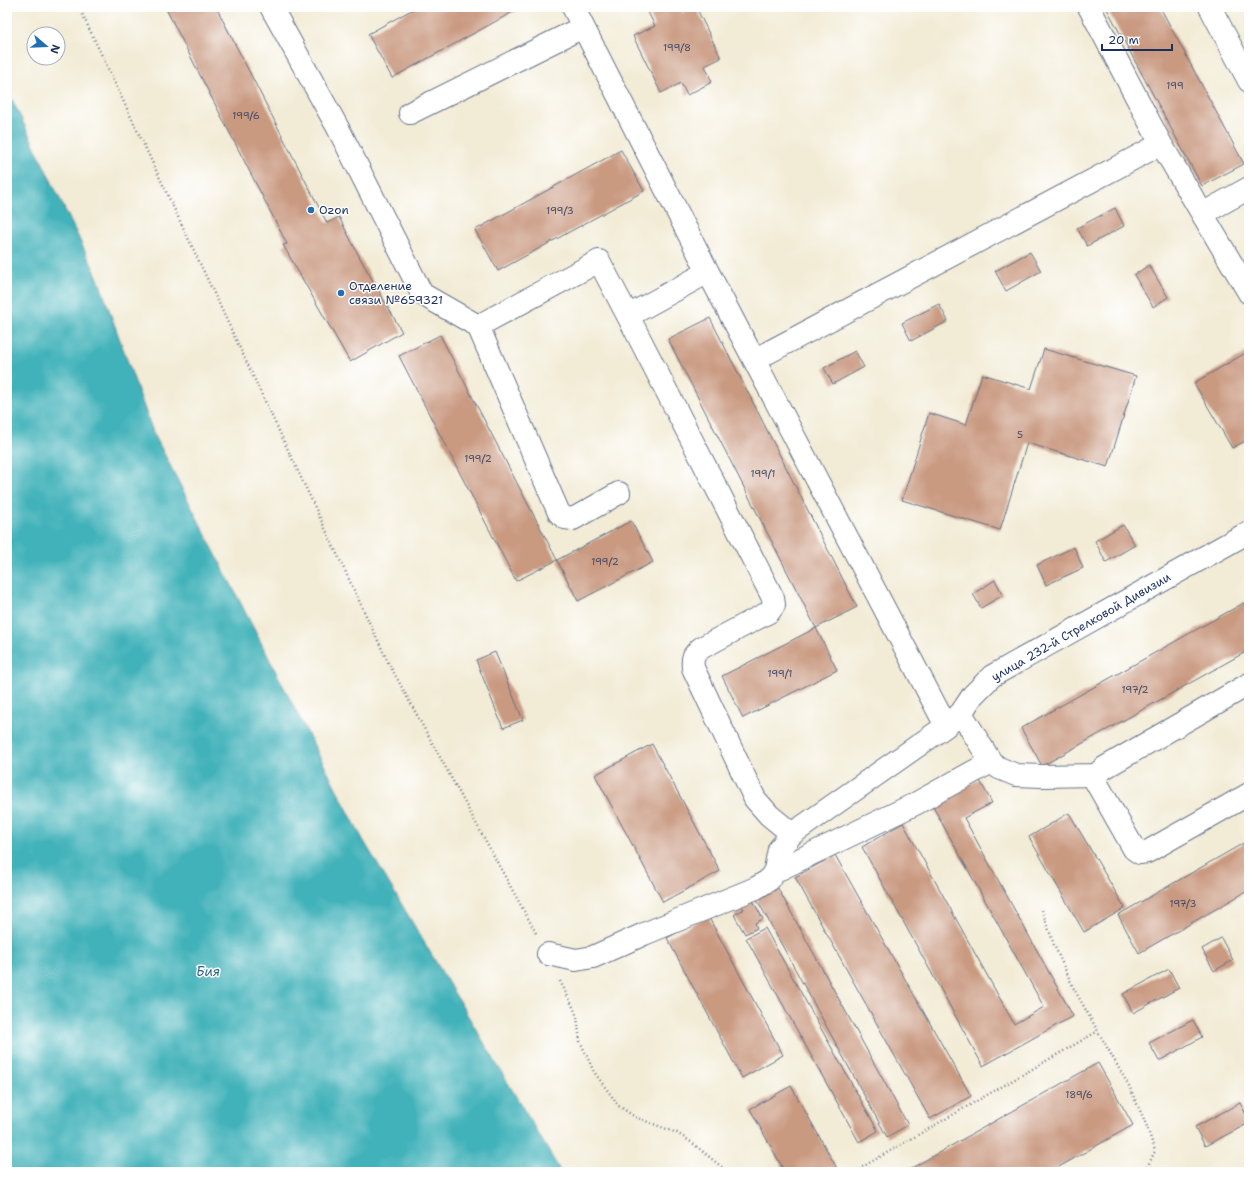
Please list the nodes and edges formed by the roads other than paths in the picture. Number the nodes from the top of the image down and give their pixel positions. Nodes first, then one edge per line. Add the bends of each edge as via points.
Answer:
1 (271, 7) edge
2 (573, 7) edge
3 (1089, 7) edge
4 (1210, 7) edge
5 (583, 27) junction
6 (1249, 81) edge
7 (410, 112) dead end
8 (1161, 144) junction
9 (1249, 188) edge
10 (1202, 214) junction
11 (708, 272) junction
12 (1249, 293) edge
13 (628, 316) junction
14 (478, 326) junction
15 (754, 360) junction
16 (619, 493) dead end
17 (1249, 532) edge
18 (1249, 684) edge
19 (954, 719) junction
20 (991, 762) junction
21 (1096, 775) junction
22 (1249, 794) edge
23 (792, 834) junction
24 (780, 869) dead end
25 (548, 954) road end

1 - 14 street via 338,128 422,294
2 - 5 street
3 - 8 street
4 - 6 street
5 - 7 street
5 - 11 street
8 - 10 street
8 - 15 street
9 - 10 street
10 - 12 street
11 - 13 street
11 - 15 street
13 - 14 street via 598,261
13 - 23 street via 773,598 774,605 769,612 701,648 692,661 693,668 756,799 769,815
14 - 16 street via 559,513 565,518 573,519
15 - 19 street
17 - 19 street, улица 232-й Стрелковой Дивизии via 992,676
18 - 21 street
19 - 20 street
19 - 23 street, улица 232-й Стрелковой Дивизии
20 - 21 street via 1016,775
20 - 24 street via 915,804
21 - 22 street via 1096,782 1134,849 1140,853 1147,852
23 - 25 street, улица 232-й Стрелковой Дивизии via 778,849 774,870 769,880 756,888 592,958 576,960

